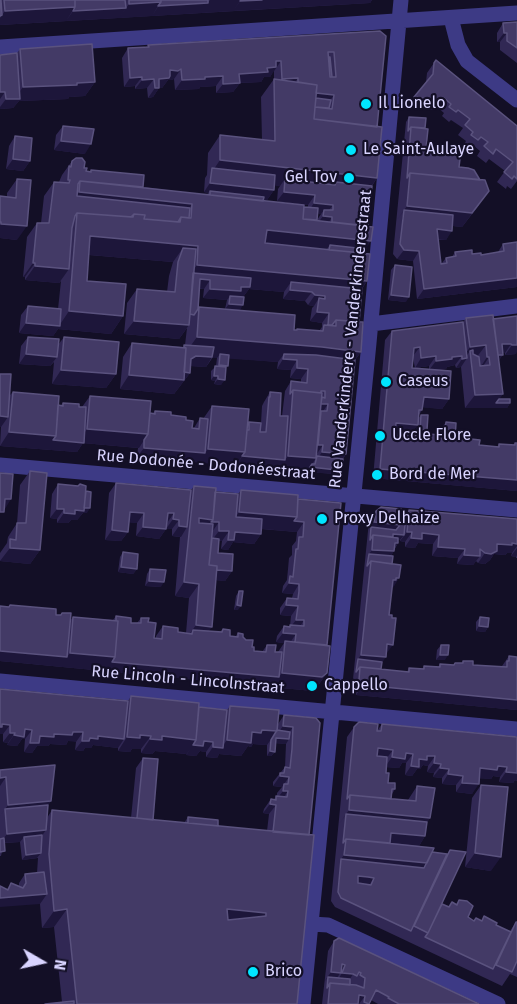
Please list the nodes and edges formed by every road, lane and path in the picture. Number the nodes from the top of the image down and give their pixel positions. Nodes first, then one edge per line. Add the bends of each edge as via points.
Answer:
1 (401, 0) edge
2 (517, 13) edge
3 (452, 18) junction
4 (399, 20) junction
5 (0, 47) edge
6 (517, 100) edge
7 (517, 306) edge
8 (371, 324) junction
9 (0, 465) edge
10 (354, 496) junction
11 (517, 510) edge
12 (0, 681) edge
13 (333, 712) junction
14 (517, 729) edge
15 (311, 924) junction
16 (303, 1004) edge
17 (498, 1004) edge

1 - 4 street, Rue Vanderkindere - Vanderkinderestraat
2 - 3 street
3 - 4 street
3 - 6 street via 458,45 467,61
4 - 5 street
4 - 8 street, Rue Vanderkindere - Vanderkinderestraat
7 - 8 street
8 - 10 street, Rue Vanderkindere - Vanderkinderestraat
9 - 10 street, Rue Dodonée - Dodonéestraat
10 - 11 street, Rue Dodonée - Dodonéestraat
10 - 13 street, Rue Vanderkindere - Vanderkinderestraat
12 - 13 street, Rue Lincoln - Lincolnstraat
13 - 14 street, Rue Lincoln - Lincolnstraat
13 - 15 street, Rue Vanderkindere - Vanderkinderestraat
15 - 16 street, Rue Vanderkindere - Vanderkinderestraat
15 - 17 street via 328,925

